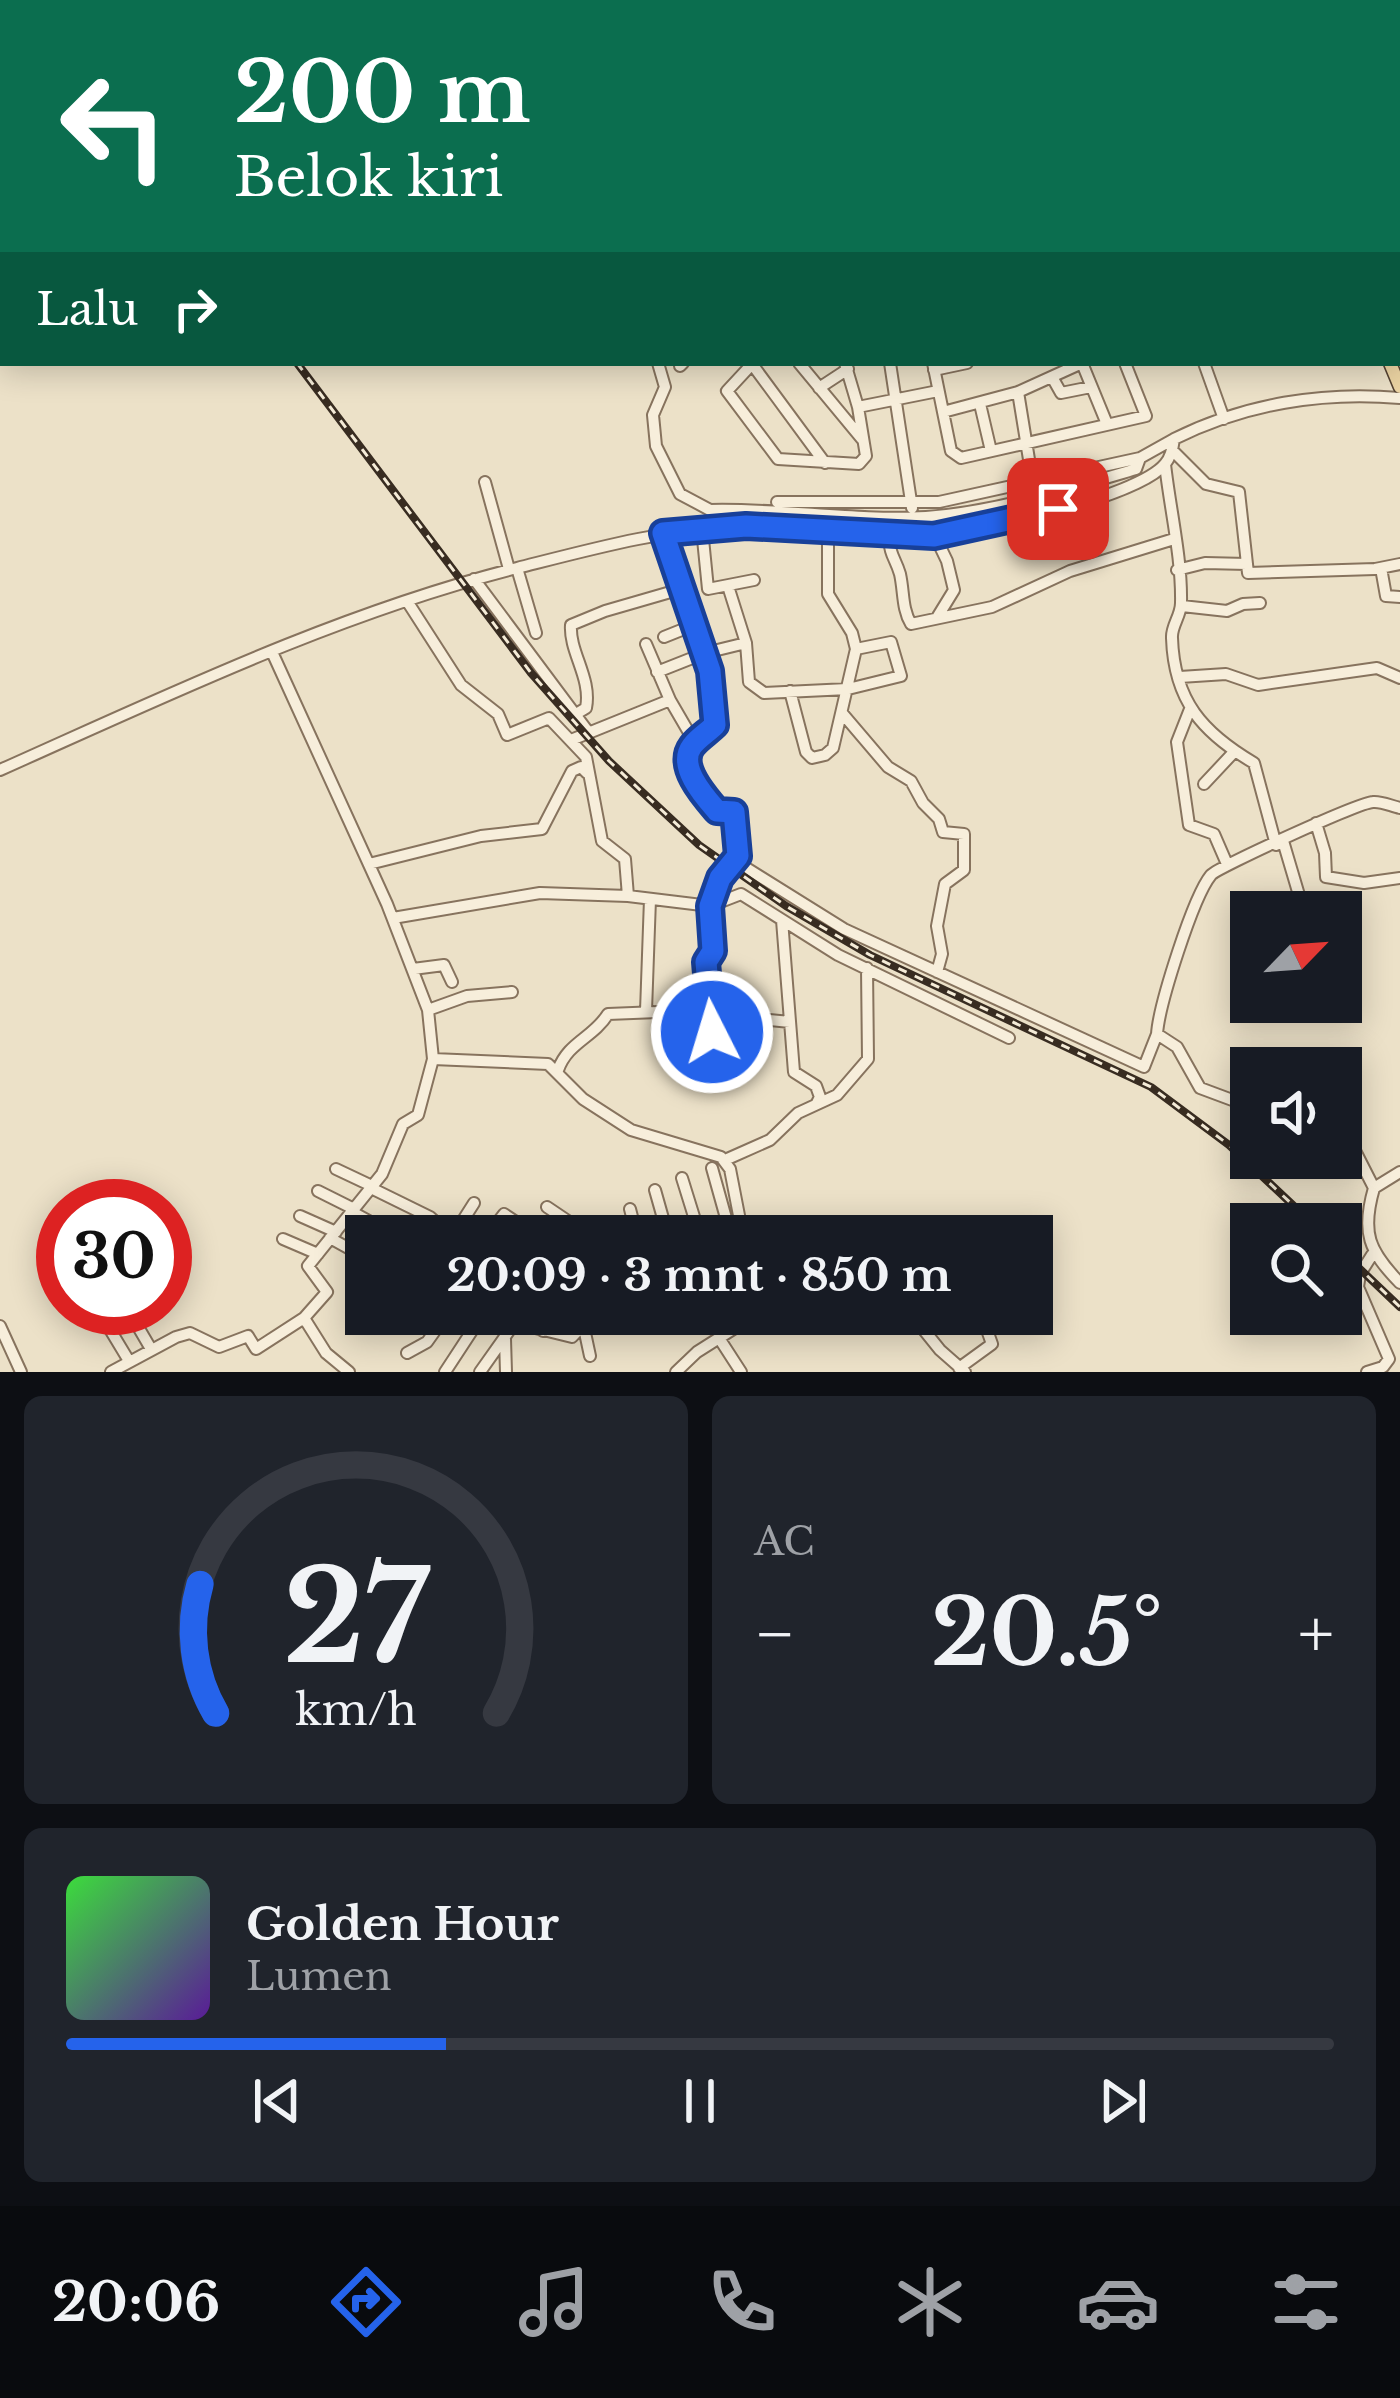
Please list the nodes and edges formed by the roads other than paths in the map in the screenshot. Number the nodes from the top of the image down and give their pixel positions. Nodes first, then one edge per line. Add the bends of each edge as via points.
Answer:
1 (659, 366) edge
2 (750, 366) edge
3 (753, 366) edge
4 (801, 366) edge
5 (846, 366) edge
6 (891, 366) edge
7 (934, 366) edge
8 (1076, 366) edge
9 (1083, 366) edge
10 (1126, 366) edge
11 (1205, 366) edge
12 (1052, 377) junction
13 (1090, 387) junction
14 (819, 388) junction
15 (938, 391) junction
16 (1018, 392) junction
17 (896, 398) junction
18 (1400, 398) edge
19 (980, 404) junction
20 (858, 407) junction
21 (943, 412) junction
22 (1224, 419) junction
23 (1107, 424) junction
24 (863, 441) junction
25 (1028, 442) junction
26 (1173, 444) junction
27 (991, 451) junction
28 (825, 463) junction
29 (1165, 464) junction
30 (1137, 467) junction
31 (484, 482) dead end
32 (1033, 484) junction
33 (912, 502) junction
34 (772, 506) junction
35 (910, 517) junction
36 (702, 529) junction
37 (828, 532) junction
38 (663, 533) junction
39 (889, 536) junction
40 (908, 536) junction
41 (934, 536) junction
42 (1174, 539) junction
43 (1247, 564) junction
44 (1400, 564) edge
45 (1381, 568) junction
46 (513, 569) junction
47 (1177, 570) junction
48 (474, 579) junction
49 (754, 580) dead end
50 (728, 586) junction
51 (681, 589) junction
52 (1400, 597) edge
53 (406, 601) junction
54 (1260, 603) dead end
55 (1182, 606) junction
56 (938, 616) junction
57 (914, 623) junction
58 (694, 625) junction
59 (536, 632) dead end
60 (664, 637) dead end
61 (888, 641) junction
62 (746, 643) junction
63 (646, 644) dead end
64 (856, 649) junction
65 (272, 652) junction
66 (705, 653) junction
67 (657, 672) junction
68 (1180, 677) junction
69 (1400, 678) edge
70 (848, 688) junction
71 (790, 691) junction
72 (670, 700) junction
73 (1190, 709) junction
74 (842, 713) junction
75 (576, 714) junction
76 (589, 733) junction
77 (571, 740) junction
78 (695, 742) junction
79 (1234, 752) junction
80 (0, 770) edge
81 (589, 776) junction
82 (1204, 784) dead end
83 (1400, 808) edge
84 (1316, 823) junction
85 (1280, 843) junction
86 (735, 862) junction
87 (369, 864) junction
88 (1227, 864) junction
89 (1400, 878) edge
90 (1297, 891) edge
91 (628, 896) junction
92 (650, 898) junction
93 (710, 906) junction
94 (393, 918) junction
95 (782, 920) junction
96 (867, 968) junction
97 (413, 969) junction
98 (937, 972) junction
99 (452, 982) dead end
100 (512, 992) dead end
101 (428, 1010) junction
102 (708, 1010) junction
103 (646, 1011) junction
104 (790, 1022) junction
105 (1157, 1034) junction
106 (1009, 1038) dead end
107 (433, 1059) junction
108 (558, 1070) junction
109 (1230, 1099) edge
110 (817, 1103) junction
111 (725, 1160) junction
112 (1362, 1164) edge
113 (712, 1168) dead end
114 (336, 1169) dead end
115 (1400, 1172) edge
116 (682, 1178) dead end
117 (372, 1187) junction
118 (1374, 1187) junction
119 (655, 1190) dead end
120 (318, 1191) dead end
121 (474, 1203) dead end
122 (439, 1204) dead end
123 (547, 1207) dead end
124 (630, 1209) dead end
125 (353, 1210) junction
126 (361, 1215) edge
127 (426, 1215) edge
128 (431, 1215) edge
129 (466, 1215) edge
130 (557, 1215) edge
131 (632, 1215) edge
132 (662, 1215) edge
133 (693, 1215) edge
134 (724, 1215) edge
135 (739, 1215) edge
136 (300, 1216) dead end
137 (333, 1235) junction
138 (283, 1239) dead end
139 (345, 1243) edge
140 (318, 1254) junction
141 (1372, 1255) junction
142 (1398, 1278) edge
143 (304, 1318) junction
144 (0, 1326) edge
145 (114, 1335) edge
146 (143, 1335) edge
147 (433, 1335) edge
148 (471, 1335) edge
149 (506, 1335) edge
150 (512, 1335) edge
151 (586, 1335) edge
152 (724, 1335) edge
153 (933, 1335) edge
154 (989, 1335) edge
155 (719, 1338) junction
156 (151, 1349) junction
157 (407, 1353) dead end
158 (590, 1355) dead end
159 (129, 1360) junction
160 (962, 1370) edge
161 (21, 1372) edge
162 (111, 1372) edge
163 (349, 1372) edge
164 (445, 1372) edge
165 (480, 1372) edge
166 (506, 1372) edge
167 (676, 1372) edge
168 (741, 1372) edge
169 (1367, 1372) edge

1 - 34 street via 664,387 653,431 680,494 710,510
2 - 28 street via 728,395 778,459
3 - 28 street
4 - 14 street
5 - 14 street
5 - 20 street
6 - 17 street
7 - 15 street
8 - 12 street
9 - 13 street
10 - 23 street via 1146,416
11 - 22 street
12 - 13 street via 1061,393
12 - 16 street
13 - 23 street
14 - 24 street
15 - 17 street
15 - 21 street
16 - 19 street
16 - 25 street
17 - 20 street
17 - 33 street
18 - 22 street via 1286,401
19 - 21 street
19 - 27 street
20 - 24 street
21 - 27 street via 957,458
22 - 26 street
23 - 25 street
24 - 28 street via 863,462
25 - 27 street
25 - 32 street
26 - 29 street
26 - 30 street
26 - 43 street via 1206,484 1239,492
29 - 30 street
29 - 42 street
30 - 32 street
30 - 35 street via 1032,499
30 - 41 street via 1058,509
31 - 46 street
32 - 33 street
33 - 34 street
33 - 35 street
34 - 35 street
35 - 40 street
36 - 37 street
36 - 38 street
36 - 50 street via 707,589
37 - 39 street
37 - 64 street via 828,594
38 - 46 street
38 - 51 street
39 - 40 street
39 - 57 street
40 - 41 street
41 - 56 street via 954,590
42 - 47 street
42 - 56 street via 1070,571 992,607
43 - 45 street via 1248,573
43 - 47 street
44 - 45 street
45 - 52 street via 1386,596
46 - 48 street
46 - 59 street
47 - 55 street
48 - 53 street
48 - 75 street
49 - 50 street
50 - 62 street
51 - 58 street
51 - 75 street via 571,625 588,696
53 - 65 street
53 - 77 street via 461,685 498,714 506,735 549,718
54 - 55 street
55 - 68 street via 1172,638
56 - 57 street
57 - 61 street
58 - 60 street
58 - 66 street
61 - 64 street
61 - 70 street via 901,676
62 - 66 street
62 - 71 street via 749,682 764,693
63 - 67 street
64 - 70 street
65 - 80 street
65 - 87 street
66 - 67 street
66 - 78 street via 715,725
67 - 72 street
68 - 69 street via 1226,674 1258,685 1376,668
68 - 73 street
70 - 71 street
70 - 74 street
71 - 74 street via 812,758 832,748
72 - 76 street
72 - 78 street
73 - 79 street
73 - 88 street via 1177,742 1189,825 1214,834
74 - 98 street via 888,767 914,784 944,832 964,834 964,870 945,884
75 - 76 street
76 - 77 street
77 - 81 street
78 - 86 street via 687,756 699,789 717,811 736,815
79 - 82 street
79 - 85 street via 1254,763
81 - 87 street via 583,767 572,771 542,829
81 - 91 street via 601,838 626,863
83 - 84 street via 1373,802
84 - 85 street
84 - 89 street via 1326,877
85 - 88 street
85 - 90 street
86 - 93 street
86 - 98 street via 844,929
87 - 94 street
88 - 105 street via 1202,889
91 - 92 street
91 - 94 street via 523,894
92 - 93 street
92 - 103 street
93 - 95 street via 741,894
93 - 102 street
94 - 97 street
95 - 96 street
95 - 104 street
96 - 106 street
96 - 110 street via 868,1059 837,1095
97 - 99 street via 444,965
97 - 101 street
98 - 105 street via 1144,1067
100 - 101 street
101 - 107 street
102 - 103 street
102 - 104 street via 712,1032 750,1018
103 - 108 street via 608,1014 597,1032 569,1048
104 - 110 street via 794,1072 816,1086
105 - 109 street via 1177,1046 1200,1088
107 - 108 street
107 - 117 street via 418,1115 403,1124
108 - 111 street via 616,1122
110 - 111 street via 770,1140
111 - 135 street
112 - 118 street
113 - 134 street
114 - 117 street
115 - 118 street
116 - 133 street
117 - 125 street
117 - 127 street
118 - 141 street
119 - 132 street
120 - 125 street
121 - 129 street
122 - 128 street
123 - 130 street
124 - 131 street
125 - 126 street
125 - 137 street
136 - 137 street
137 - 139 street
137 - 140 street
138 - 140 street
140 - 143 street via 308,1268 327,1292
141 - 142 street
141 - 169 street via 1358,1287 1389,1359
143 - 156 street via 256,1349 248,1336 219,1347 190,1333
143 - 163 street
144 - 161 street
145 - 159 street
146 - 156 street
147 - 157 street
148 - 164 street
149 - 165 street
150 - 166 street
151 - 158 street
152 - 155 street
153 - 160 street
154 - 160 street via 992,1345
155 - 167 street
155 - 168 street
156 - 159 street
159 - 162 street

